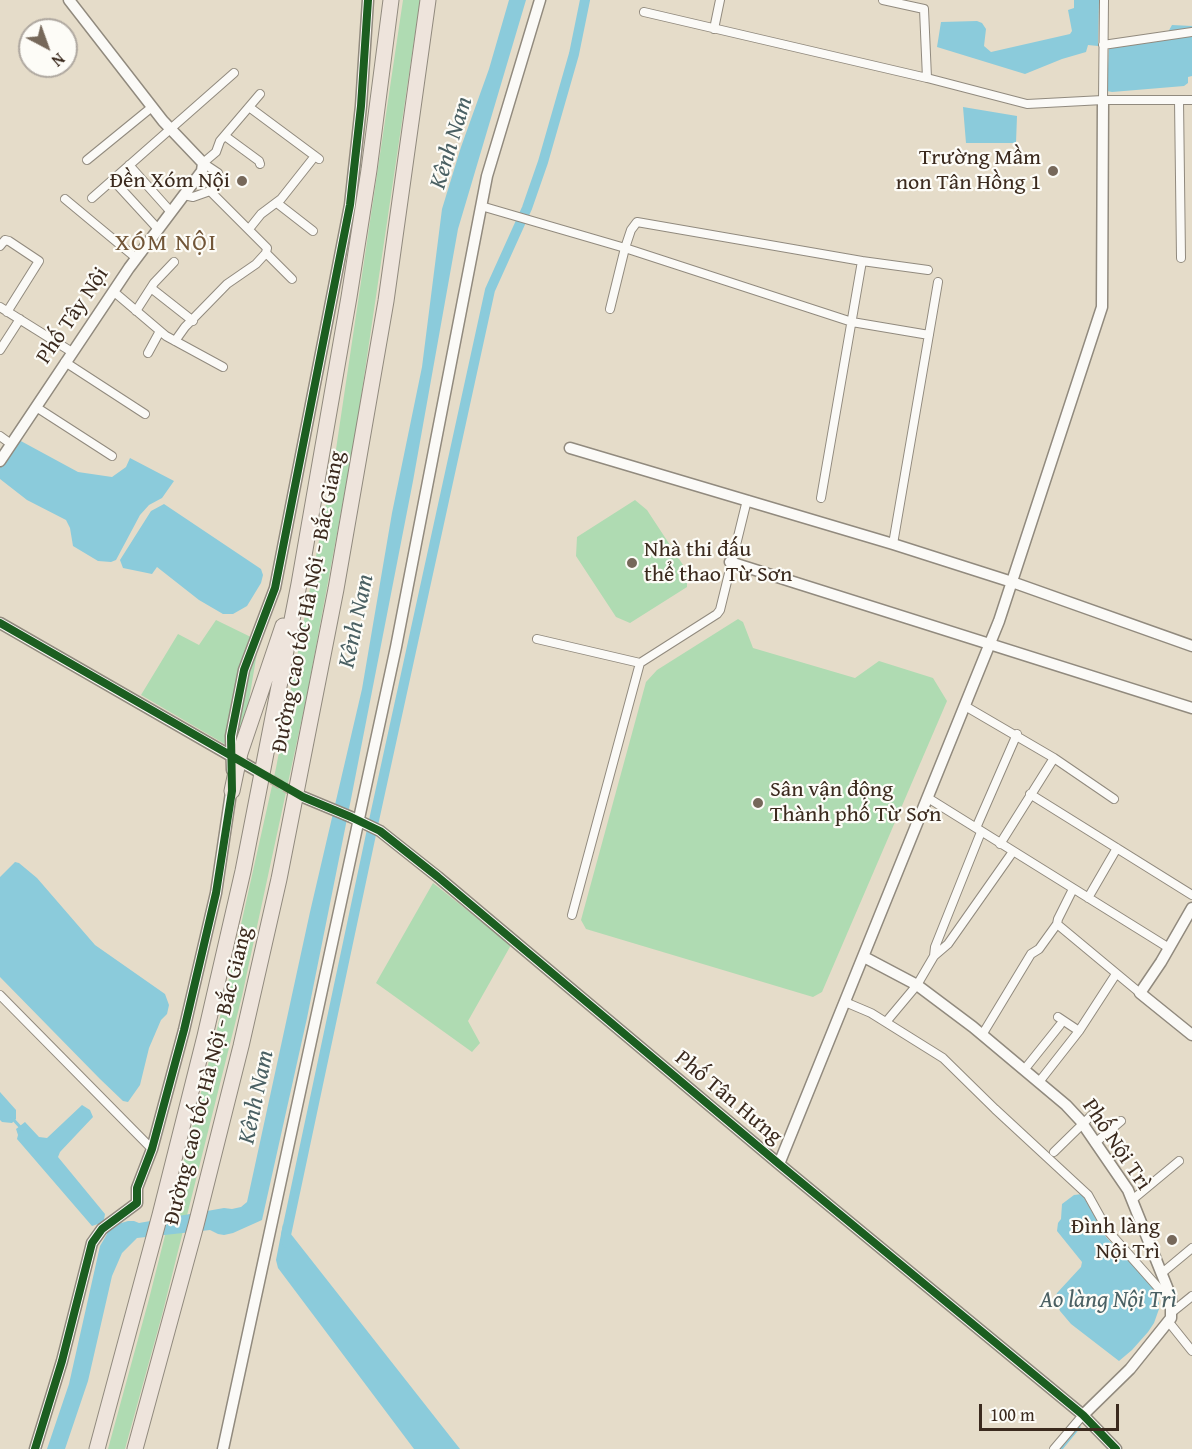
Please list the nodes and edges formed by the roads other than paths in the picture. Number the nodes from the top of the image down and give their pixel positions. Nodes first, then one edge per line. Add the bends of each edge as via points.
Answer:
1 (69, 0) edge
2 (368, 0) edge
3 (385, 0) edge
4 (391, 0) edge
5 (428, 0) edge
6 (540, 0) edge
7 (720, 0) edge
8 (883, 0) edge
9 (1104, 0) edge
10 (644, 12) dead end
11 (714, 29) junction
12 (1192, 32) edge
13 (1103, 45) junction
14 (234, 73) dead end
15 (927, 78) junction
16 (260, 94) dead end
17 (1103, 100) junction
18 (1179, 100) junction
19 (1192, 100) edge
20 (152, 107) junction
21 (249, 107) junction
22 (170, 129) junction
23 (225, 135) junction
24 (87, 160) dead end
25 (203, 164) junction
26 (260, 164) dead end
27 (129, 165) junction
28 (369, 170) junction
29 (113, 180) junction
30 (210, 191) junction
31 (184, 195) junction
32 (92, 198) dead end
33 (65, 199) dead end
34 (277, 203) junction
35 (481, 206) junction
36 (171, 212) junction
37 (158, 229) junction
38 (249, 229) junction
39 (313, 231) dead end
40 (0, 246) edge
41 (625, 248) junction
42 (266, 253) junction
43 (136, 258) junction
44 (1181, 258) dead end
45 (862, 261) junction
46 (174, 262) dead end
47 (928, 270) dead end
48 (292, 279) dead end
49 (938, 282) dead end
50 (151, 288) junction
51 (113, 291) junction
52 (4, 309) edge
53 (610, 309) dead end
54 (136, 311) junction
55 (20, 320) junction
56 (193, 321) junction
57 (852, 322) junction
58 (160, 331) junction
59 (929, 335) junction
60 (175, 341) junction
61 (0, 350) edge
62 (72, 352) junction
63 (148, 353) dead end
64 (66, 362) junction
65 (223, 367) dead end
66 (36, 407) junction
67 (145, 414) dead end
68 (0, 436) edge
69 (11, 444) junction
70 (570, 448) dead end
71 (322, 454) junction
72 (112, 456) dead end
73 (0, 460) edge
74 (821, 498) dead end
75 (747, 500) junction
76 (893, 544) junction
77 (730, 562) junction
78 (1012, 582) junction
79 (0, 623) edge
80 (537, 639) dead end
81 (990, 643) junction
82 (1192, 646) edge
83 (640, 663) junction
84 (965, 706) junction
85 (1192, 708) edge
86 (1017, 735) junction
87 (1054, 758) junction
88 (235, 759) junction
89 (259, 772) tunnel mouth
90 (232, 791) joint
91 (1030, 794) junction
92 (303, 797) tunnel mouth
93 (928, 798) junction
94 (1114, 799) dead end
95 (358, 820) junction
96 (979, 830) junction
97 (1000, 844) junction
98 (1117, 848) junction
99 (1012, 853) junction
100 (1073, 889) junction
101 (1192, 895) edge
102 (1088, 898) junction
103 (1192, 908) edge
104 (572, 915) dead end
105 (1057, 924) junction
106 (1169, 948) junction
107 (933, 956) junction
108 (864, 957) junction
109 (1116, 974) junction
110 (917, 985) junction
111 (1140, 993) junction
112 (0, 995) edge
113 (845, 1002) junction
114 (886, 1022) junction
115 (1079, 1031) junction
116 (982, 1035) junction
117 (1192, 1035) edge
118 (1024, 1070) junction
119 (1039, 1082) junction
120 (1098, 1109) dead end
121 (1121, 1121) dead end
122 (1082, 1124) junction
123 (1095, 1143) junction
124 (152, 1149) junction
125 (1054, 1152) dead end
126 (1179, 1161) dead end
127 (778, 1164) junction
128 (1132, 1200) junction
129 (1192, 1248) edge
130 (1162, 1274) junction
131 (1192, 1296) edge
132 (1170, 1312) junction
133 (1192, 1351) edge
134 (1083, 1415) junction
135 (34, 1449) edge
136 (97, 1449) edge
137 (135, 1449) edge
138 (223, 1449) edge
139 (1054, 1449) edge
140 (1116, 1449) edge

1 - 20 street
2 - 88 street via 350,206 275,588 244,670 231,736
3 - 28 highway
4 - 28 highway, Đường cao tốc Hà Nội - Bắc Giang
5 - 137 highway, Đường cao tốc Hà Nội - Bắc Giang via 386,301 336,589 279,879 216,1147
6 - 35 street
7 - 11 street
8 - 15 street via 924,9
9 - 13 street
10 - 11 street
11 - 15 street
12 - 13 street
13 - 17 street
14 - 22 street
15 - 17 street via 1027,104
16 - 21 street
17 - 18 street
17 - 78 street via 1102,307
18 - 19 street
18 - 44 street
20 - 22 street
20 - 24 street
21 - 23 street
21 - 34 street via 317,158
22 - 25 street
22 - 27 street
23 - 25 street via 216,152
23 - 26 street
25 - 30 street via 218,173
25 - 31 street, Phố Tây Nội
27 - 29 street
27 - 36 street
28 - 71 highway, Đường cao tốc Hà Nội - Bắc Giang
29 - 32 street
29 - 37 street
30 - 31 street via 193,197
30 - 38 street
31 - 36 street, Phố Tây Nội
33 - 43 street
34 - 38 street
34 - 39 street
35 - 41 street
35 - 95 street via 396,647
36 - 37 street, Phố Tây Nội
37 - 43 street, Phố Tây Nội
38 - 42 street via 267,248
40 - 52 street via 9,241 39,261
41 - 45 street via 637,222
41 - 53 street
41 - 57 street
42 - 48 street
42 - 56 street via 227,284
43 - 51 street, Phố Tây Nội
45 - 47 street
45 - 57 street
46 - 50 street
49 - 59 street
50 - 54 street
50 - 56 street
51 - 54 street
51 - 62 street, Phố Tây Nội
52 - 55 street
54 - 58 street
55 - 61 street
55 - 62 street
56 - 60 street
57 - 59 street
57 - 74 street
58 - 60 street
58 - 63 street
59 - 76 street
60 - 65 street
62 - 64 street, Phố Tây Nội
64 - 66 street, Phố Tây Nội
64 - 67 street
66 - 69 street, Phố Tây Nội
66 - 72 street
68 - 69 street
69 - 73 street, Phố Tây Nội
70 - 75 street
71 - 88 highway via 282,632
71 - 136 highway, Đường cao tốc Hà Nội - Bắc Giang via 243,871 174,1159
75 - 76 street
75 - 77 street
76 - 78 street
77 - 81 street
77 - 83 street via 717,614
78 - 81 street
78 - 82 street
79 - 88 street
80 - 83 street
81 - 84 street
81 - 85 street
83 - 104 street
84 - 86 street
84 - 93 street
86 - 87 street
86 - 96 street
87 - 91 street
87 - 94 street
88 - 89 street
88 - 90 highway
90 - 124 street via 216,893
91 - 97 street
91 - 98 street
92 - 95 street, Phố Tân Hưng
93 - 96 street
93 - 108 street
95 - 127 street, Phố Tân Hưng via 380,831 438,877
95 - 138 street
96 - 97 street
96 - 107 street
97 - 99 street
98 - 101 street
98 - 102 street
99 - 100 street
99 - 107 street via 948,944
100 - 102 street
100 - 105 street
102 - 106 street
103 - 106 street
105 - 109 street
105 - 116 street via 1031,954
106 - 111 street
107 - 110 street
108 - 110 street, Phố Nội Trì
108 - 113 street
109 - 111 street
109 - 115 street
110 - 114 street
110 - 116 street, Phố Nội Trì
111 - 117 street
112 - 124 street
113 - 114 street
113 - 127 street
114 - 132 street via 943,1058 1089,1195 1108,1231
115 - 118 street via 1059,1021
115 - 119 street
116 - 118 street, Phố Nội Trì
118 - 119 street, Phố Nội Trì
119 - 122 street, Phố Nội Trì
120 - 122 street
121 - 123 street
122 - 123 street, Phố Nội Trì
122 - 125 street
123 - 128 street, Phố Nội Trì
124 - 135 street via 137,1188 137,1203 102,1229 92,1243 62,1361
126 - 128 street
127 - 134 street, Phố Tân Hưng
128 - 130 street, Phố Nội Trì
129 - 130 street
130 - 132 street, Phố Nội Trì via 1172,1297
131 - 132 street
132 - 133 street
132 - 134 street via 1130,1369
134 - 139 street
134 - 140 street, Phố Tân Hưng

